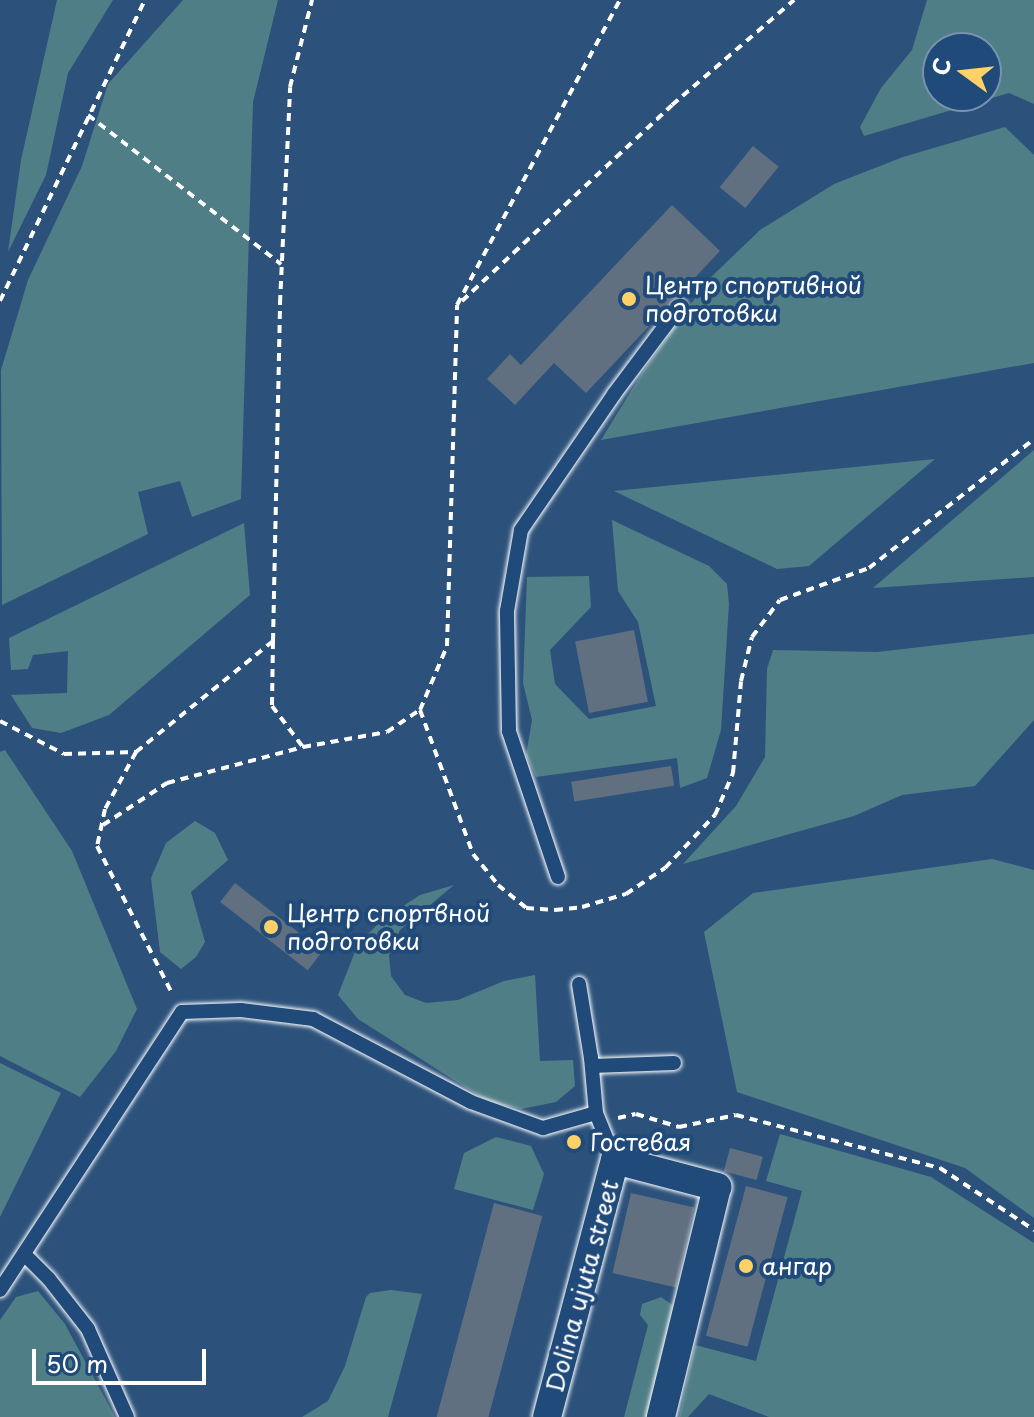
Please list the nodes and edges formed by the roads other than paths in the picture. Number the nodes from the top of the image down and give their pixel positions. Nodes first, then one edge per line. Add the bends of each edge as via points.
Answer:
1 (680, 306) dead end
2 (558, 877) dead end
3 (579, 984) dead end
4 (674, 1063) dead end
5 (592, 1066) junction
6 (598, 1117) junction
7 (615, 1160) junction
8 (24, 1254) junction
9 (0, 1290) edge
10 (127, 1417) edge
11 (547, 1417) edge
12 (661, 1417) edge

1 - 2 lane via 521,530 507,611 509,731
3 - 5 lane
4 - 5 lane
5 - 6 lane
6 - 7 lane
6 - 8 lane via 543,1128 471,1102 313,1019 241,1010 182,1012
7 - 11 street, Dolina ujuta street
7 - 12 street, Dolina ujuta street via 717,1187
8 - 9 lane
8 - 10 lane via 88,1329

